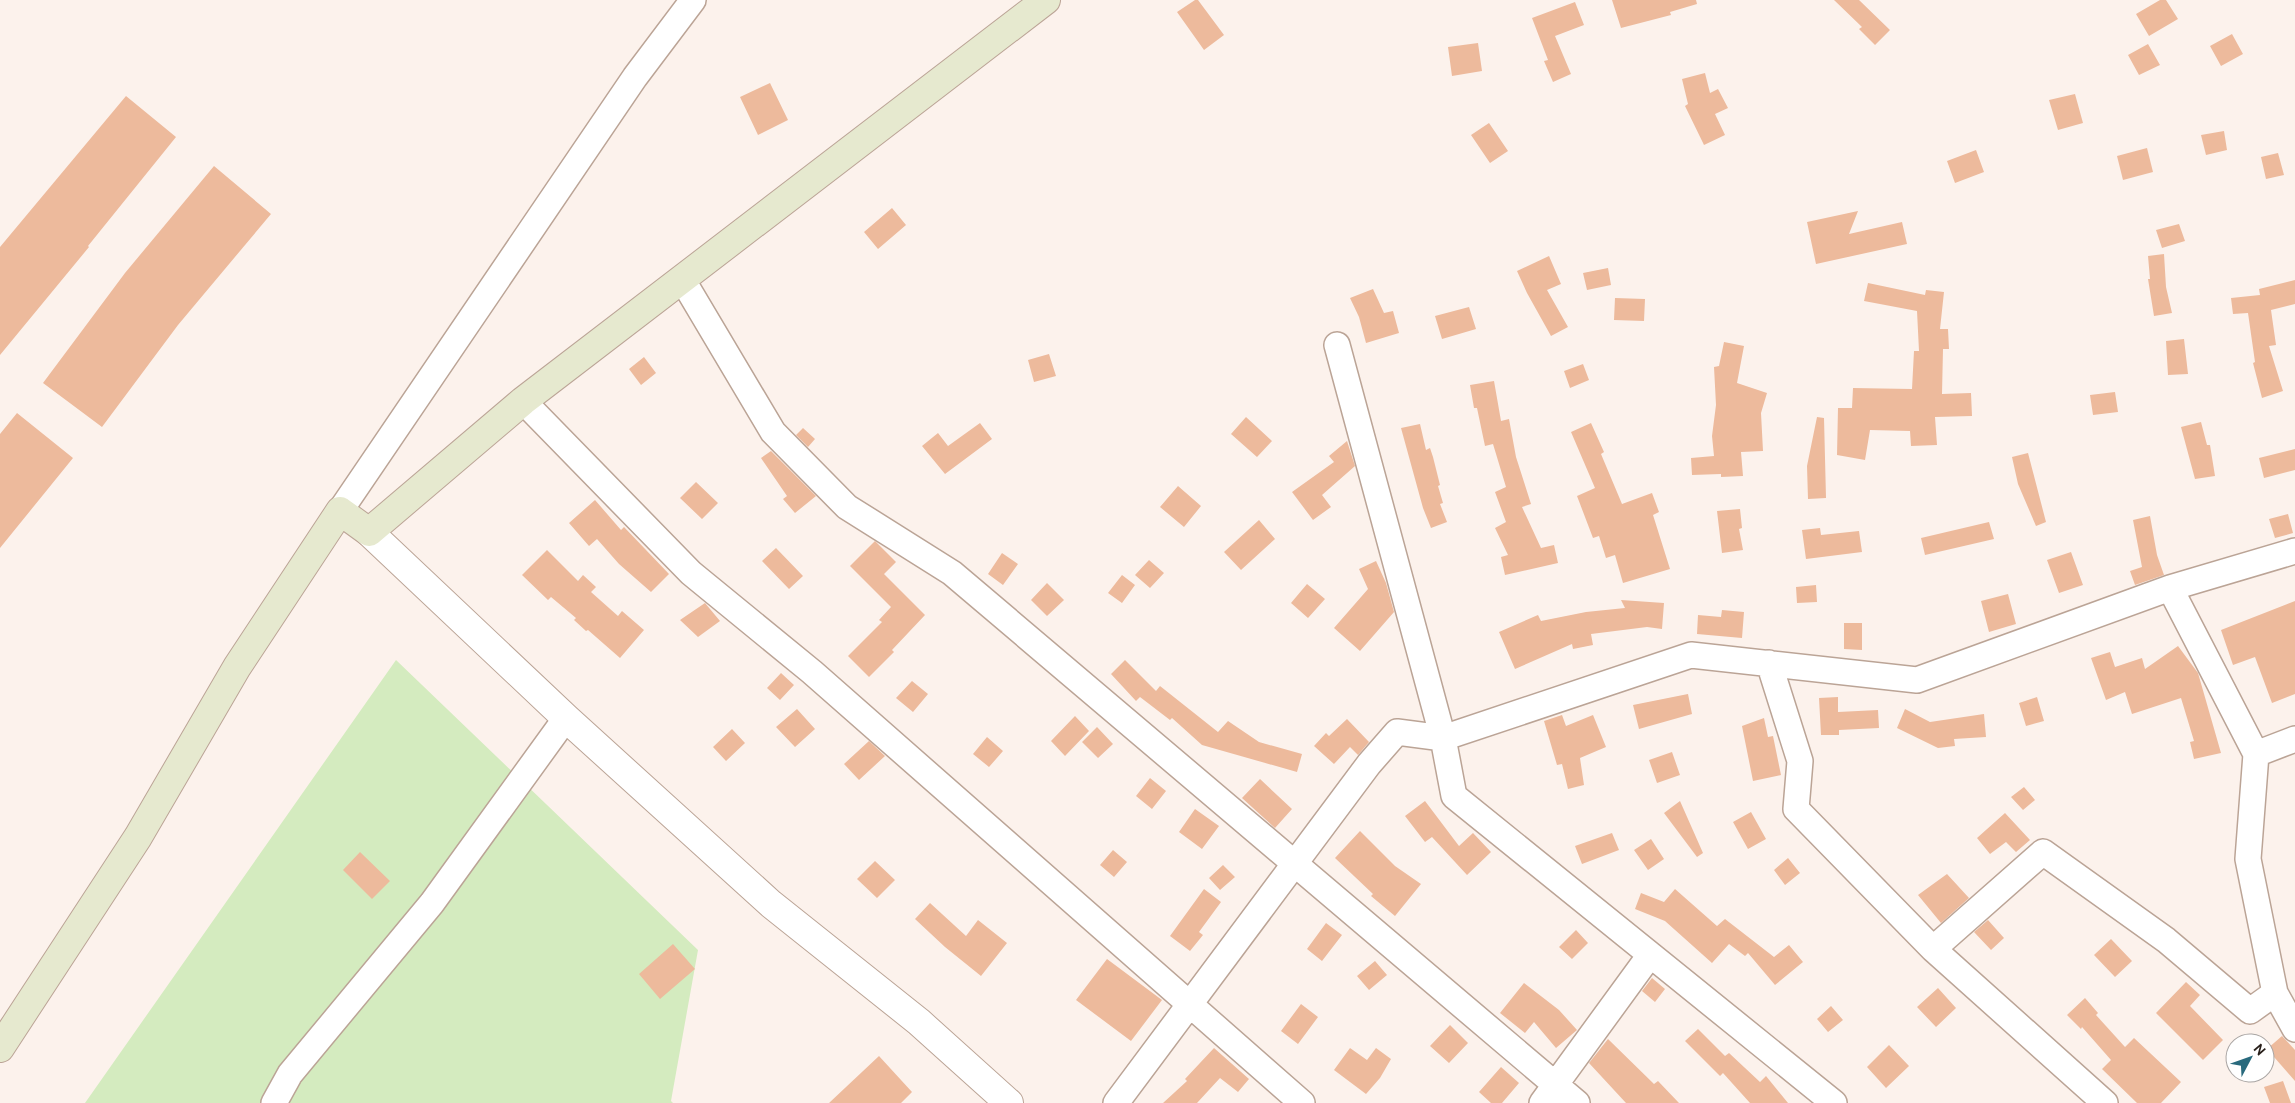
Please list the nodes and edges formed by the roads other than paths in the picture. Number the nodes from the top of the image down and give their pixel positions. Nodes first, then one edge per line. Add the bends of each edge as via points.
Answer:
1 (693, 0) edge
2 (1046, 0) edge
3 (682, 279) junction
4 (1337, 345) dead end
5 (523, 401) junction
6 (340, 511) junction
7 (369, 532) junction
8 (2295, 551) edge
9 (2170, 588) junction
10 (1769, 663) junction
11 (566, 718) junction
12 (1443, 738) junction
13 (2295, 739) edge
14 (2256, 754) junction
15 (1295, 864) junction
16 (1933, 949) junction
17 (1650, 955) junction
18 (2275, 994) junction
19 (1190, 1004) junction
20 (2295, 1028) edge
21 (0, 1048) edge
22 (1549, 1094) edge
23 (274, 1103) edge
24 (1009, 1103) edge
25 (1116, 1103) edge
26 (1302, 1103) edge
27 (1578, 1103) edge
28 (1834, 1103) edge
29 (2105, 1103) edge

1 - 6 street via 635,77
2 - 3 main road
3 - 5 main road
3 - 15 street via 773,432 847,507 952,573
4 - 12 street
5 - 7 main road
5 - 19 street via 691,573 812,672
6 - 7 main road
6 - 21 main road via 237,667 138,837
7 - 11 street
8 - 9 street
9 - 10 street via 1917,680
9 - 14 street
10 - 12 street via 1690,655
10 - 16 street via 1800,760 1796,809
11 - 23 street via 432,903 290,1074
11 - 24 street via 771,904 919,1022
12 - 15 street via 1397,732 1369,764
12 - 17 street via 1454,796
13 - 14 street
14 - 18 street via 2248,859
15 - 19 street
15 - 22 street
16 - 18 street via 2043,852 2166,940 2250,1011
16 - 29 street
17 - 22 street
17 - 28 street
18 - 20 street
19 - 25 street
19 - 26 street
22 - 27 street

